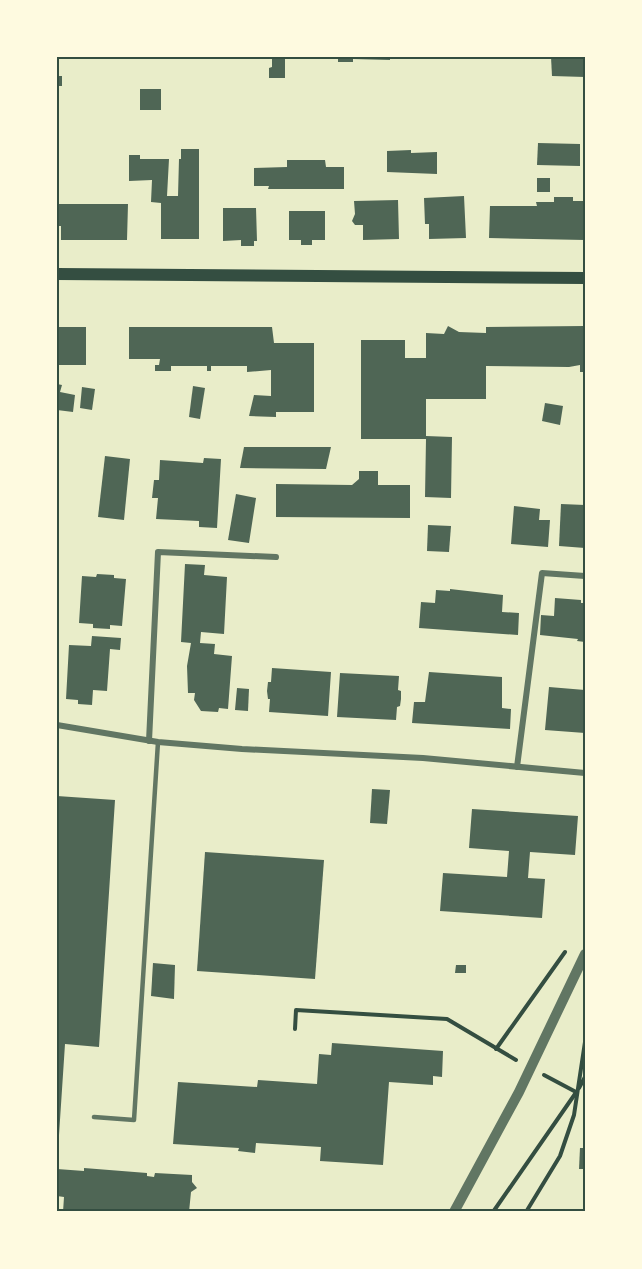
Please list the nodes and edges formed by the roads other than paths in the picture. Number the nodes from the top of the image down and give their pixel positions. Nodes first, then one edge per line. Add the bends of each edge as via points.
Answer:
1 (57, 274) edge
2 (585, 278) edge
3 (276, 556) dead end
4 (585, 576) edge
5 (57, 725) edge
6 (149, 741) junction
7 (158, 742) junction
8 (517, 766) junction
9 (585, 773) edge
10 (585, 954) edge
11 (94, 1118) dead end
12 (454, 1212) edge

1 - 2 main road
3 - 6 street via 158,552
4 - 8 street via 542,573
5 - 6 street
6 - 7 street
7 - 8 street
7 - 11 lane via 134,1120
8 - 9 street
10 - 12 street via 519,1092

